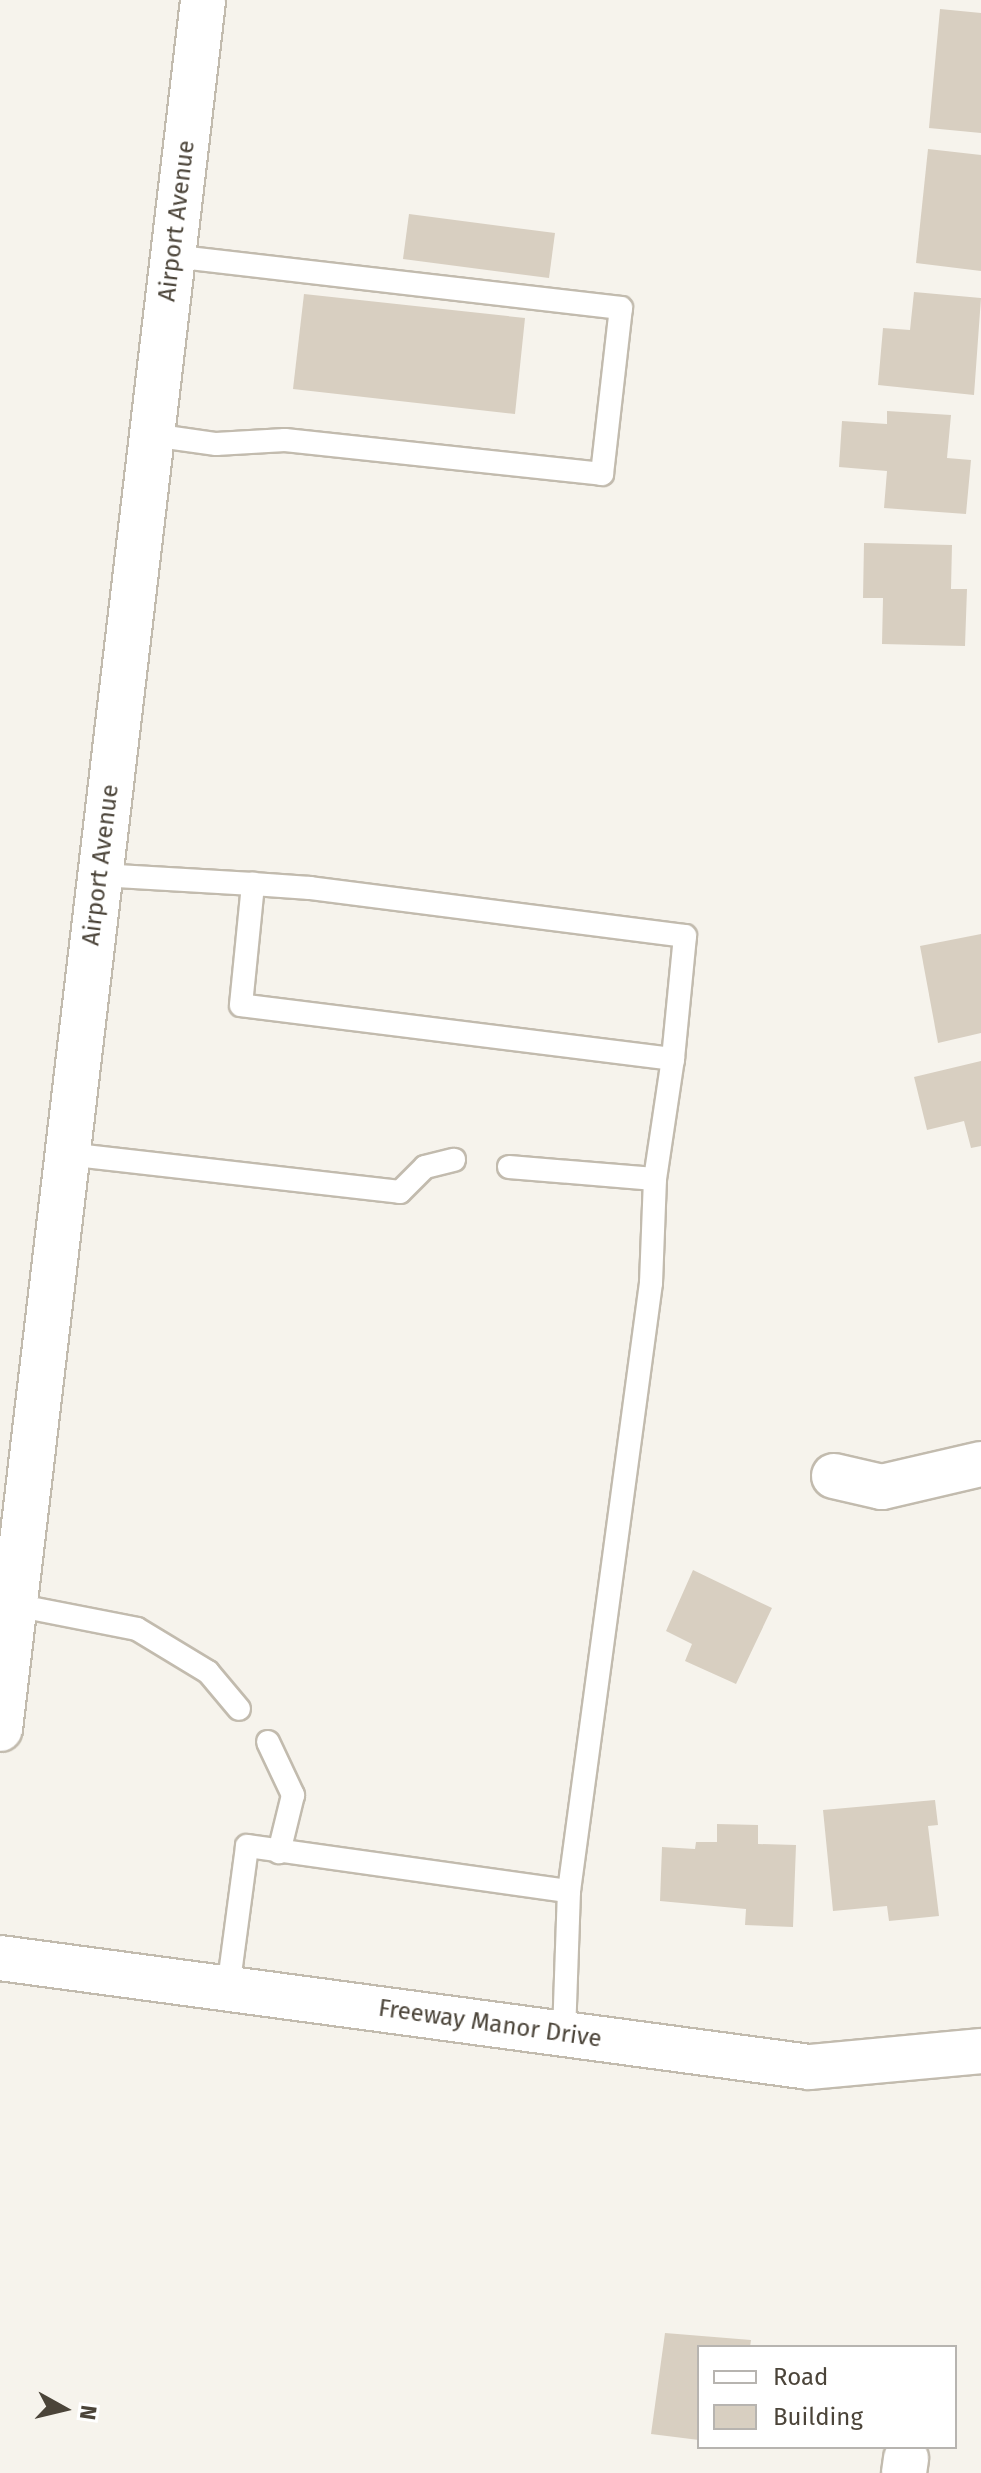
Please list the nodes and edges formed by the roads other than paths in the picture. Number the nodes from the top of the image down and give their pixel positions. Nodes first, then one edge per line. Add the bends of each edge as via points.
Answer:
1 (203, 0) edge
2 (173, 256) junction
3 (152, 435) junction
4 (100, 875) junction
5 (253, 884) junction
6 (673, 1059) junction
7 (67, 1154) junction
8 (454, 1160) dead end
9 (509, 1167) dead end
10 (655, 1179) junction
11 (981, 1464) edge
12 (834, 1476) dead end
13 (15, 1605) junction
14 (239, 1709) dead end
15 (1, 1717) edge
16 (268, 1742) dead end
17 (279, 1852) junction
18 (569, 1891) junction
19 (0, 1958) edge
20 (228, 1989) junction
21 (564, 2034) junction
22 (981, 2051) edge

1 - 2 street, Airport Avenue
2 - 3 street, Airport Avenue
2 - 3 lane via 621,308 602,474 285,440 216,444
3 - 4 street, Airport Avenue
4 - 5 lane
4 - 7 street, Airport Avenue
5 - 6 lane via 241,1005
5 - 6 lane via 685,936
6 - 10 lane
7 - 8 lane via 400,1192 425,1167
7 - 13 street, Airport Avenue
9 - 10 lane
10 - 18 lane via 651,1283
11 - 12 street via 882,1487
13 - 14 lane via 137,1629 208,1672
13 - 15 street, Airport Avenue
16 - 17 lane via 293,1795
17 - 18 lane
17 - 20 lane via 247,1846
18 - 21 lane
19 - 20 street, Freeway Manor Drive
20 - 21 street, Freeway Manor Drive
21 - 22 street, Freeway Manor Drive via 809,2067

